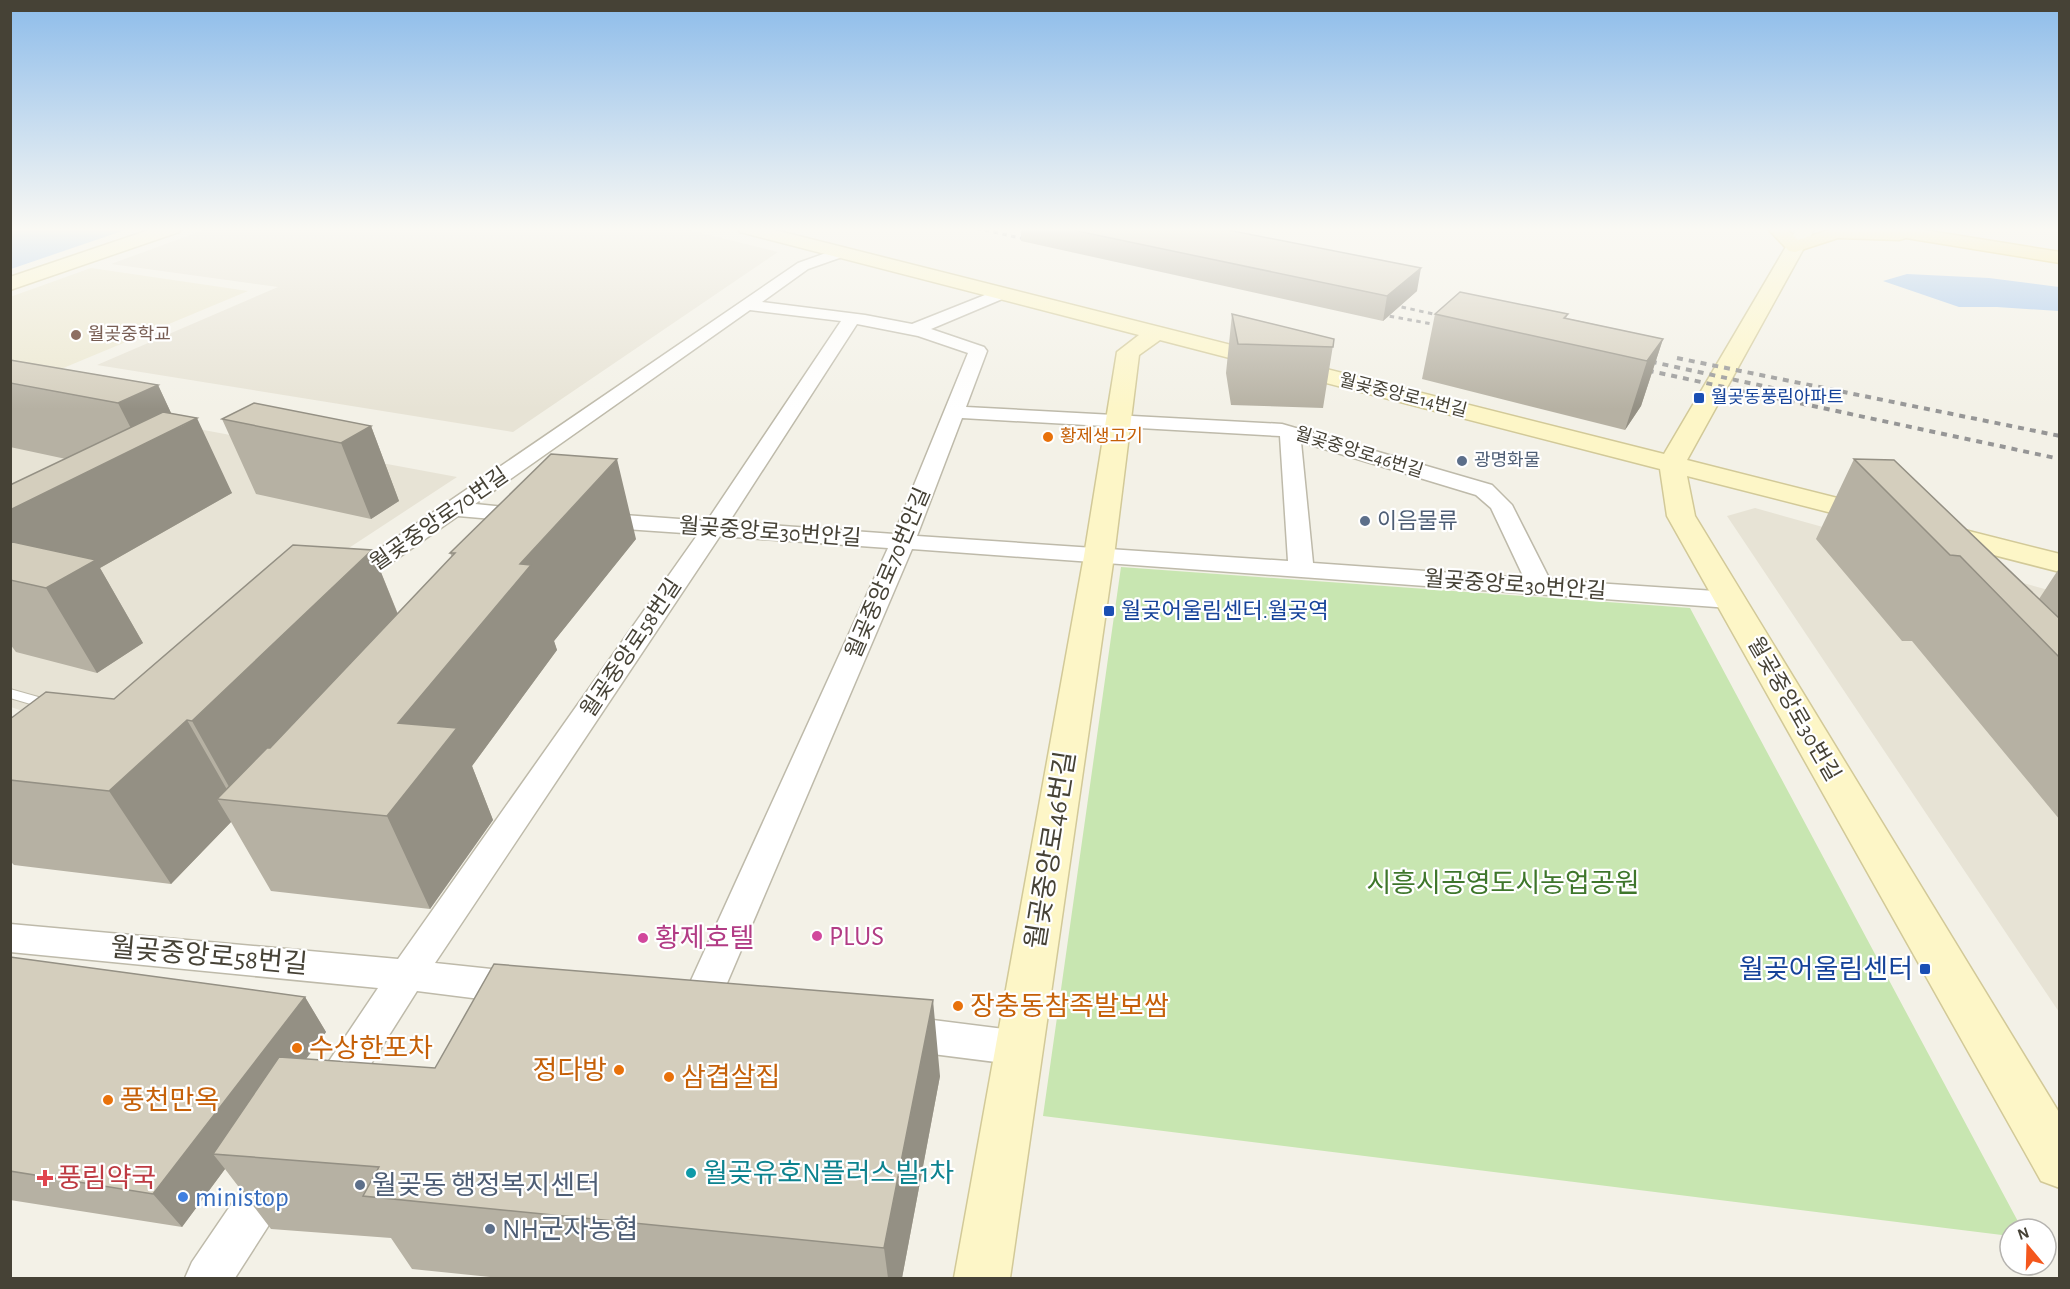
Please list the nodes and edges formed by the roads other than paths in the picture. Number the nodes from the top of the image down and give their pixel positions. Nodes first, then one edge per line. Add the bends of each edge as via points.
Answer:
1 (772, 288) edge
2 (978, 288) edge
3 (1771, 288) edge
4 (1001, 294) junction
5 (748, 305) junction
6 (851, 319) junction
7 (915, 329) junction
8 (1156, 333) junction
9 (954, 412) junction
10 (1118, 421) junction
11 (1290, 433) junction
12 (1672, 464) junction
13 (454, 509) junction
14 (714, 528) junction
15 (903, 542) junction
16 (1099, 556) junction
17 (2060, 563) edge
18 (1300, 570) junction
19 (1541, 587) junction
20 (328, 595) edge
21 (1730, 600) junction
22 (10, 693) edge
23 (67, 709) edge
24 (10, 938) edge
25 (407, 975) junction
26 (558, 993) edge
27 (697, 1009) edge
28 (870, 1030) edge
29 (1019, 1048) junction
30 (318, 1112) edge
31 (292, 1151) edge
32 (2060, 1163) edge
33 (208, 1278) edge
34 (982, 1278) edge

1 - 5 street, 월곶중앙로70번길
2 - 4 street, 월곶중앙로14번길
3 - 12 street
4 - 7 street
4 - 8 street, 월곶중앙로14번길
5 - 6 street, 월곶중앙로70번안길
5 - 13 street, 월곶중앙로70번길
6 - 7 street, 월곶중앙로70번안길
6 - 14 street, 월곶중앙로58번길
7 - 9 street, 월곶중앙로70번안길 via 978,351
8 - 10 street, 월곶중앙로46번길 via 1128,352
8 - 12 street, 월곶중앙로14번길
9 - 10 street
9 - 15 street, 월곶중앙로70번안길
10 - 11 street, 월곶중앙로46번길
10 - 16 street, 월곶중앙로46번길
11 - 18 street
11 - 19 street, 월곶중앙로46번길 via 1484,490 1501,505
12 - 17 street, 월곶중앙로14번길
12 - 21 street, 월곶중앙로30번길 via 1681,516
13 - 14 street, 월곶중앙로30번안길
13 - 20 street, 월곶중앙로70번길
14 - 15 street, 월곶중앙로30번안길
14 - 25 street, 월곶중앙로58번길
15 - 16 street, 월곶중앙로30번안길
15 - 27 street, 월곶중앙로70번안길
16 - 18 street, 월곶중앙로30번안길
16 - 29 street, 월곶중앙로46번길
18 - 19 street, 월곶중앙로30번안길
19 - 21 street, 월곶중앙로30번안길
21 - 32 street, 월곶중앙로30번길
22 - 23 lane
24 - 25 street, 월곶중앙로58번길
25 - 26 street, 월곶중앙로58번길
25 - 30 street, 월곶중앙로58번길
28 - 29 street
29 - 34 street, 월곶중앙로46번길
31 - 33 street

